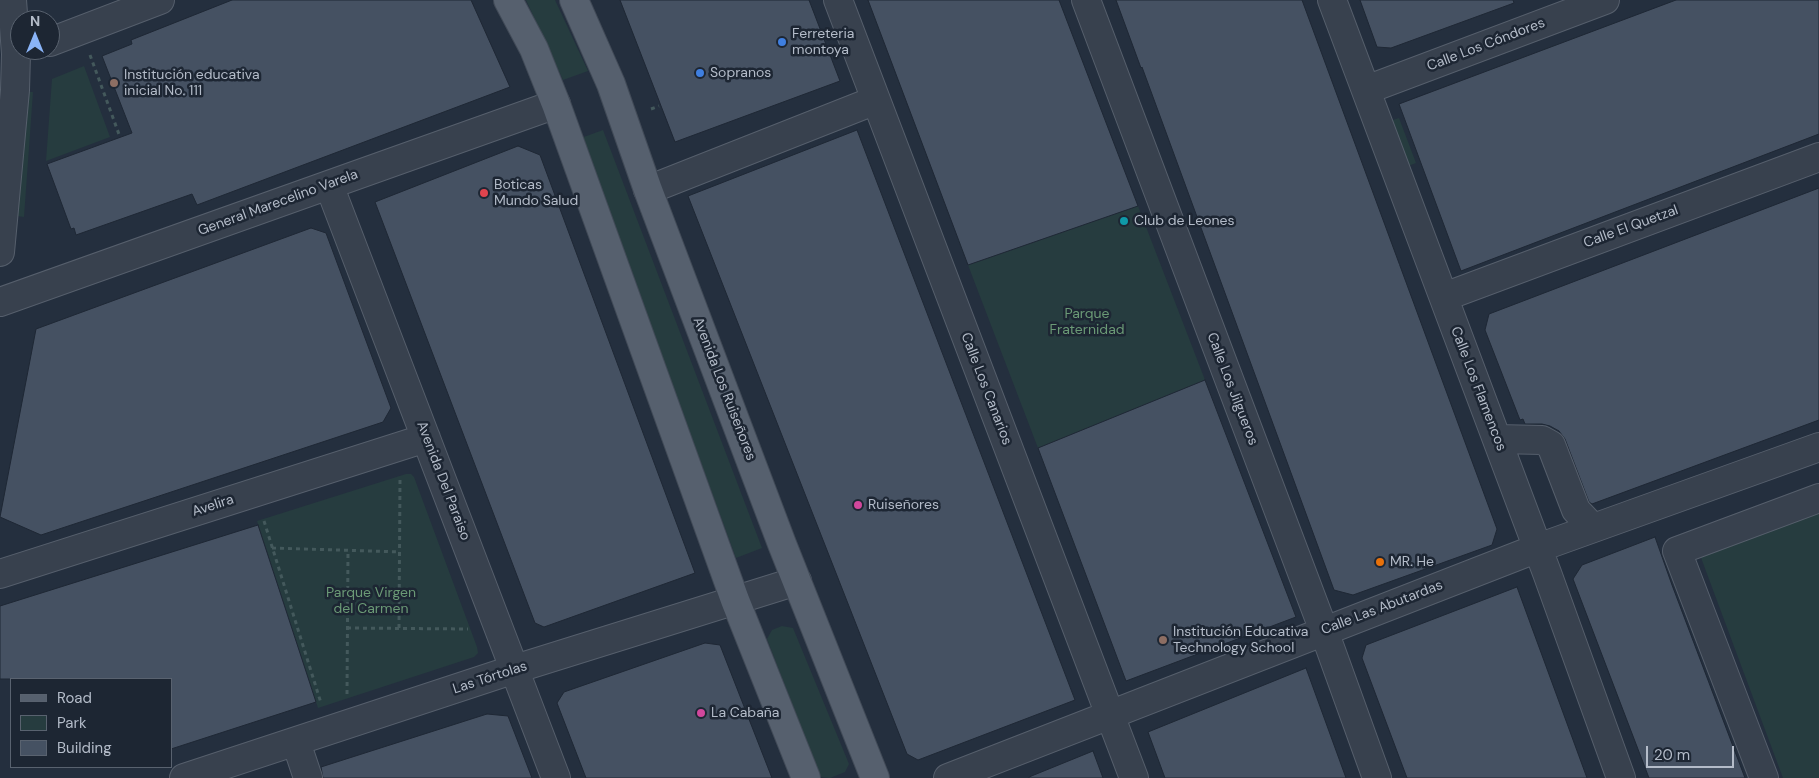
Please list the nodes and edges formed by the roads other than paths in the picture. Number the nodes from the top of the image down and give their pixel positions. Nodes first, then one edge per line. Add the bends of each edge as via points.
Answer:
1 (160, 0) edge
2 (508, 0) edge
3 (574, 0) edge
4 (838, 0) edge
5 (1086, 0) edge
6 (1332, 0) edge
7 (1605, 0) edge
8 (60, 38) edge
9 (21, 60) edge
10 (1366, 90) junction
11 (876, 100) junction
12 (556, 104) junction
13 (1819, 157) edge
14 (328, 185) junction
15 (648, 190) junction
16 (0, 252) edge
17 (1444, 297) junction
18 (0, 302) edge
19 (426, 438) junction
20 (1497, 439) junction
21 (1819, 447) edge
22 (1819, 498) edge
23 (1593, 528) junction
24 (1538, 548) junction
25 (0, 574) edge
26 (797, 581) junction
27 (735, 600) junction
28 (1324, 631) junction
29 (515, 669) junction
30 (1110, 714) junction
31 (296, 742) junction
32 (184, 778) edge
33 (308, 778) edge
34 (556, 778) edge
35 (806, 778) edge
36 (875, 778) edge
37 (948, 778) edge
38 (1134, 778) edge
39 (1377, 778) edge
40 (1621, 778) edge
41 (1764, 778) edge

1 - 8 street
2 - 12 main road via 534,49
3 - 15 main road, Avenida Los Ruiseñores via 611,84
4 - 11 street, Calle Los Canarios
5 - 28 street, Calle Los Jilgueros
6 - 10 street, Calle Los Flamencos
7 - 10 street, Calle Los Cóndores
9 - 16 street
10 - 17 street, Calle Los Flamencos
11 - 15 street
11 - 30 street, Calle Los Canarios
12 - 14 street, General Marecelino Varela
12 - 27 main road
13 - 17 street, Calle El Quetzal
14 - 18 street, General Marecelino Varela
14 - 19 street, Avenida Del Paraiso
15 - 26 main road, Avenida Los Ruiseñores
17 - 20 street, Calle Los Flamencos
19 - 25 street, Avelira
19 - 29 street, Avenida Del Paraiso
20 - 23 street via 1542,440 1551,445 1576,510
20 - 24 street, Calle Los Flamencos
21 - 23 street, Calle Las Abutardas
22 - 41 street via 1677,551
23 - 24 street, Calle Las Abutardas
24 - 28 street, Calle Las Abutardas
24 - 40 street, Calle Los Flamencos
26 - 27 street, Las Tórtolas
26 - 36 main road, Avenida Los Ruiseñores
27 - 29 street, Las Tórtolas
27 - 35 main road
28 - 30 street, Calle Las Abutardas
28 - 39 street, Calle Los Jilgueros
29 - 31 street, Las Tórtolas
29 - 34 street, Avenida Del Paraiso
30 - 37 street, Calle Las Abutardas
30 - 38 street, Calle Los Canarios
31 - 32 street, Las Tórtolas
31 - 33 street

